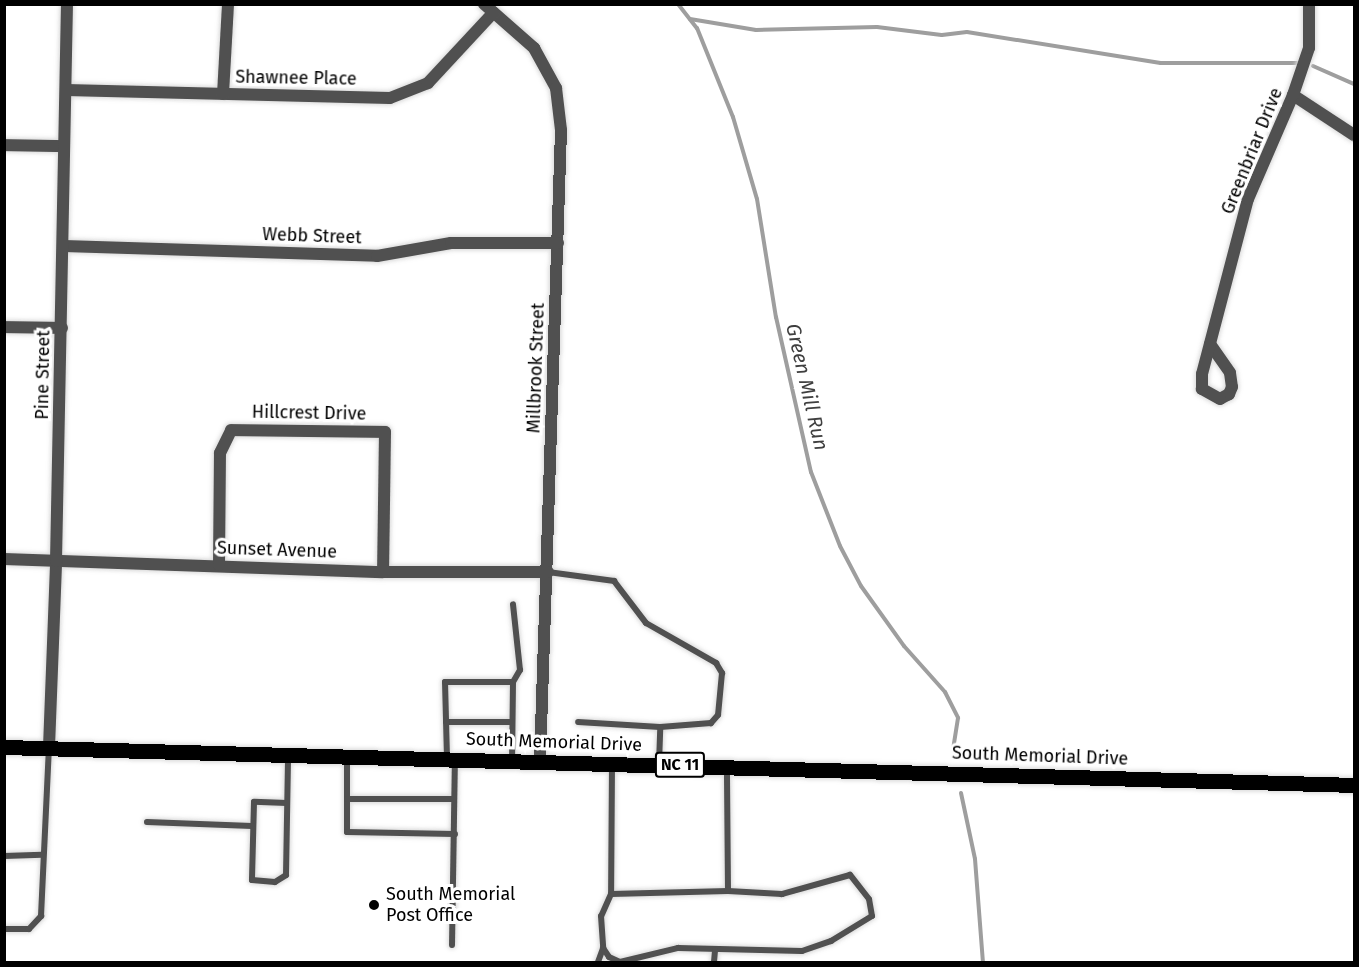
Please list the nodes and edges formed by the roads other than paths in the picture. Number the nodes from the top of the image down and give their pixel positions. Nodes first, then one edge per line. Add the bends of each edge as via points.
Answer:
1 (67, 4) edge
2 (228, 4) edge
3 (1309, 4) edge
4 (488, 9) edge
5 (66, 90) junction
6 (223, 94) junction
7 (1293, 95) junction
8 (1354, 135) edge
9 (4, 145) edge
10 (64, 146) junction
11 (558, 243) junction
12 (64, 246) junction
13 (4, 327) edge
14 (62, 328) junction
15 (1210, 344) dead end
16 (4, 559) edge
17 (56, 561) junction
18 (219, 565) junction
19 (383, 572) junction
20 (548, 572) junction
21 (513, 604) dead end
22 (513, 682) junction
23 (446, 722) junction
24 (512, 722) junction
25 (578, 722) dead end
26 (660, 727) junction
27 (4, 747) edge
28 (49, 747) junction
29 (288, 755) junction
30 (348, 755) junction
31 (451, 758) junction
32 (512, 760) junction
33 (540, 761) junction
34 (612, 763) junction
35 (659, 764) junction
36 (727, 766) junction
37 (1354, 784) edge
38 (347, 799) junction
39 (454, 799) junction
40 (287, 803) junction
41 (147, 822) dead end
42 (252, 826) junction
43 (454, 834) junction
44 (42, 855) junction
45 (4, 856) edge
46 (728, 891) junction
47 (611, 894) junction
48 (4, 929) edge
49 (452, 945) dead end
50 (603, 948) junction
51 (715, 950) junction
52 (598, 963) edge
53 (714, 963) edge

1 - 5 street, Pine Street
2 - 6 street
3 - 7 street, Greenbriar Drive via 1309,48
4 - 6 street, Shawnee Place via 428,83 411,92 390,98
4 - 11 street, Millbrook Street via 534,48 556,88 561,130
5 - 6 street, Shawnee Place
5 - 10 street, Pine Street
7 - 8 street
7 - 15 street, Greenbriar Drive via 1248,199
9 - 10 street
10 - 12 street, Pine Street
11 - 12 street, Webb Street via 452,243 377,256
11 - 20 street, Millbrook Street
12 - 14 street, Pine Street
13 - 14 street
14 - 17 street, Pine Street
16 - 17 street, Sunset Avenue
17 - 18 street, Sunset Avenue
17 - 28 street, Pine Street
18 - 19 street, Sunset Avenue
18 - 19 street, Hillcrest Drive via 220,453 231,430 385,432
19 - 20 street, Sunset Avenue
20 - 26 lane via 614,581 646,623 720,666 722,685 715,721
20 - 33 street, Millbrook Street
21 - 22 lane via 519,670
22 - 23 lane via 445,682
22 - 24 lane
23 - 24 lane
23 - 31 lane
24 - 32 lane
25 - 26 lane
26 - 35 lane
27 - 28 main road, South Memorial Drive / NC 11
28 - 29 main road, South Memorial Drive / NC 11
28 - 44 lane
29 - 30 main road, South Memorial Drive / NC 11
29 - 40 lane
30 - 31 main road, South Memorial Drive / NC 11
30 - 38 lane
31 - 32 main road, South Memorial Drive / NC 11
31 - 39 lane
32 - 33 main road, South Memorial Drive / NC 11
33 - 34 main road, South Memorial Drive / NC 11
34 - 35 main road, South Memorial Drive / NC 11
34 - 47 lane
35 - 36 main road, South Memorial Drive / NC 11
36 - 37 main road, South Memorial Drive / NC 11
36 - 46 lane
38 - 39 lane
38 - 43 lane via 347,832
39 - 43 lane
40 - 42 lane via 254,802
40 - 42 lane via 283,879 252,880
41 - 42 lane
43 - 49 lane
44 - 45 lane
44 - 48 lane via 41,916 29,929
46 - 47 lane
46 - 51 lane via 782,894 850,876 868,898 872,916 831,941 802,951
47 - 50 lane via 601,916
50 - 51 lane via 609,957 620,962 654,951
50 - 52 lane
51 - 53 lane

